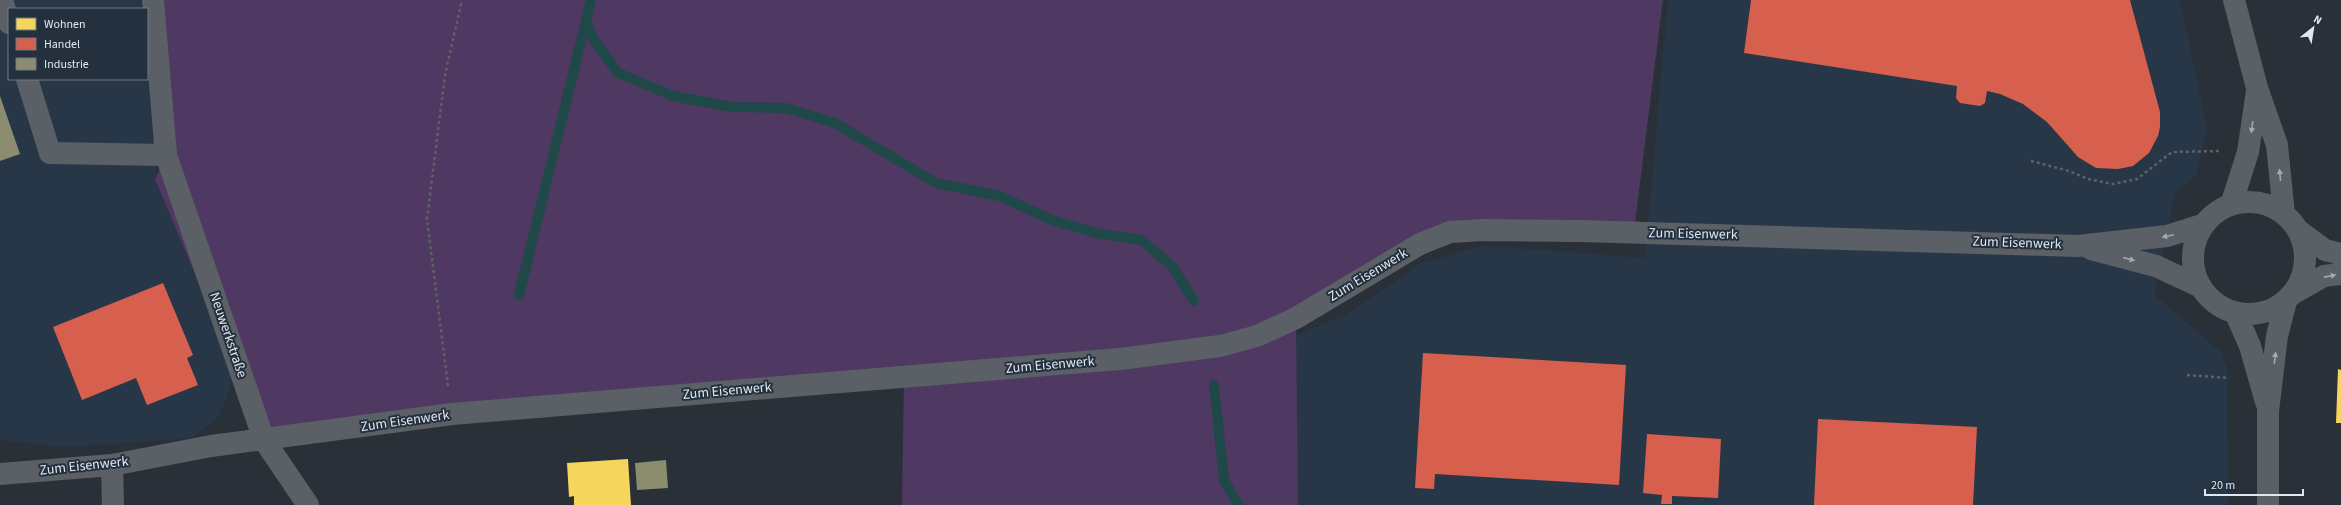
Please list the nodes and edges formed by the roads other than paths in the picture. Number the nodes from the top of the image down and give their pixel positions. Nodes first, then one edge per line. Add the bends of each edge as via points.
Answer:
1 (2, 0) edge
2 (153, 0) edge
3 (2234, 0) edge
4 (8, 20) edge
5 (26, 80) edge
6 (2257, 88) junction
7 (166, 155) junction
8 (2231, 205) junction
9 (2284, 214) junction
10 (2205, 224) junction
11 (2298, 230) junction
12 (2078, 246) junction
13 (2341, 254) edge
14 (2341, 274) edge
15 (2201, 286) junction
16 (2290, 297) junction
17 (2235, 312) junction
18 (2268, 411) junction
19 (264, 440) junction
20 (112, 466) junction
21 (0, 474) edge
22 (113, 505) edge
23 (308, 505) edge
24 (2268, 505) edge

1 - 4 street
2 - 7 street, Neuwerkstraße
3 - 6 street
5 - 7 street via 50,153
6 -> 8 street via 2248,152
9 -> 6 street via 2277,145
7 - 19 street, Neuwerkstraße
8 - 9 street via 2253,202
8 - 10 street via 2212,216
9 - 11 street
10 -> 12 street, Zum Eisenwerk via 2167,236
10 - 15 street via 2199,233 2193,255 2196,276
11 - 13 street via 2325,250
11 - 16 street via 2305,251 2304,273
12 -> 15 street, Zum Eisenwerk via 2156,266
12 - 19 street, Zum Eisenwerk via 1581,231 1450,232 1420,244 1296,318 1257,336 1220,346 1112,360 452,414
16 -> 14 street via 2324,276
15 - 17 street via 2215,303
16 - 17 street via 2278,307 2257,314
18 -> 16 street via 2278,336
17 - 18 street via 2250,346
18 - 24 street
19 - 20 street, Zum Eisenwerk via 211,446
19 - 23 street, Neuwerkstraße
20 - 21 street, Zum Eisenwerk
20 - 22 street

